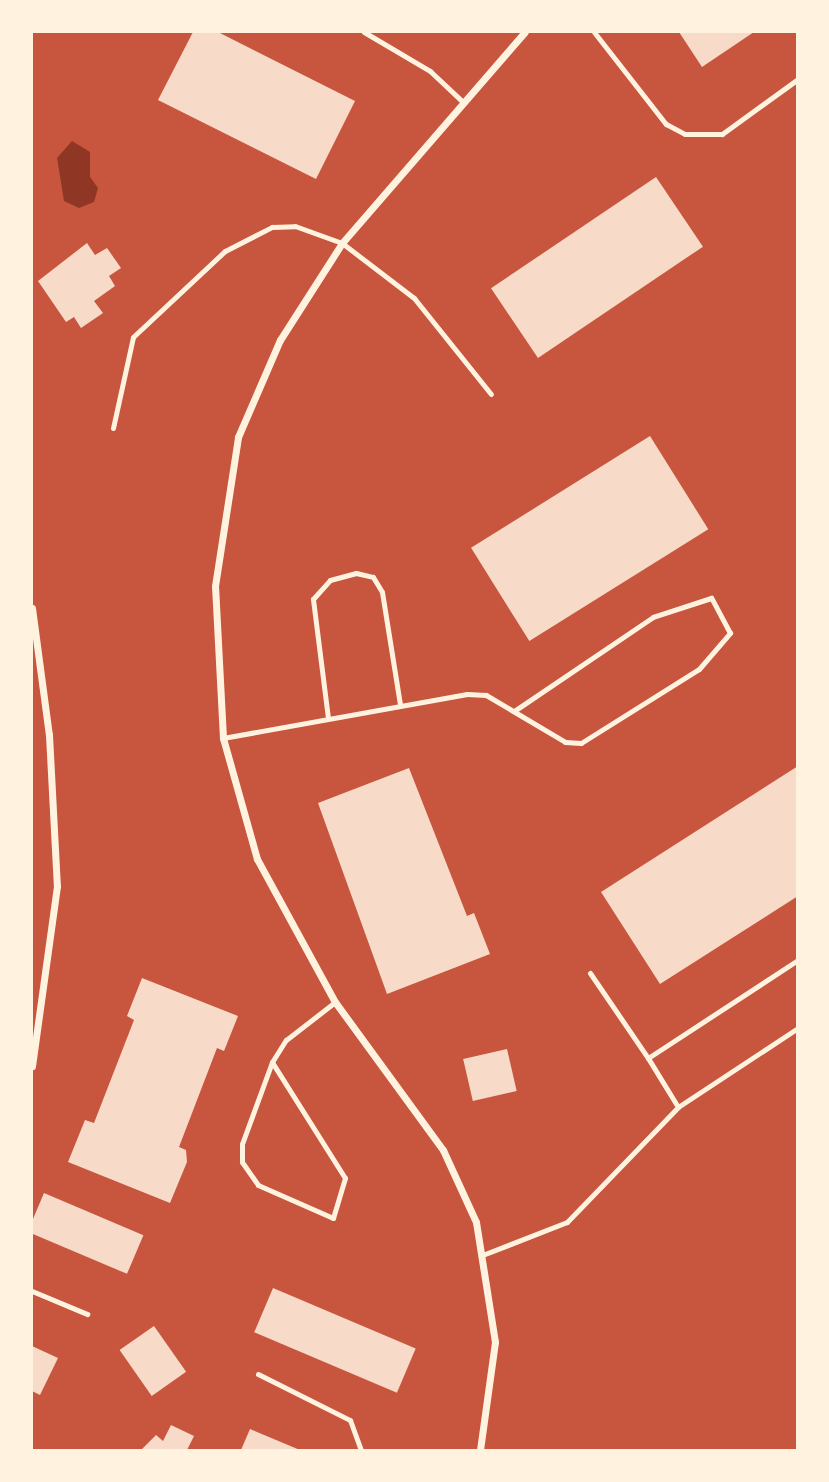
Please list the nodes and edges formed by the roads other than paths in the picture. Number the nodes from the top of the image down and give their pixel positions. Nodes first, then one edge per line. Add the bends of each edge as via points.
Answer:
1 (364, 32) edge
2 (526, 32) edge
3 (594, 32) edge
4 (797, 79) edge
5 (463, 102) junction
6 (342, 243) junction
7 (491, 394) dead end
8 (113, 428) dead end
9 (32, 608) edge
10 (400, 705) junction
11 (514, 711) junction
12 (327, 718) junction
13 (223, 737) junction
14 (797, 960) edge
15 (590, 973) dead end
16 (335, 1002) junction
17 (797, 1028) edge
18 (648, 1058) junction
19 (272, 1062) junction
20 (32, 1066) edge
21 (678, 1107) junction
22 (485, 1254) junction
23 (32, 1291) edge
24 (87, 1314) dead end
25 (258, 1374) dead end
26 (360, 1451) edge
27 (480, 1451) edge

1 - 5 lane via 401,51
2 - 5 street
3 - 4 lane via 666,124 694,137 722,134
5 - 6 street
6 - 7 lane via 414,298
6 - 8 lane via 295,226 272,227 226,251 133,337
6 - 13 street via 270,361 239,437 215,586
9 - 20 street via 50,735 57,886
10 - 11 lane via 486,695
10 - 12 lane
10 - 12 lane via 382,592 373,577 356,573 330,580 313,599
11 - 11 lane via 565,742 581,743 699,669 730,633 711,598 653,617
12 - 13 lane
13 - 16 street via 257,859
14 - 18 lane
15 - 18 lane
16 - 19 lane via 286,1040
16 - 22 street via 443,1150
17 - 21 lane
18 - 21 lane
19 - 19 lane via 345,1178 333,1219 258,1185 242,1162 242,1144
21 - 22 lane via 584,1209
22 - 27 street via 495,1342
23 - 24 lane
25 - 26 lane via 350,1420

